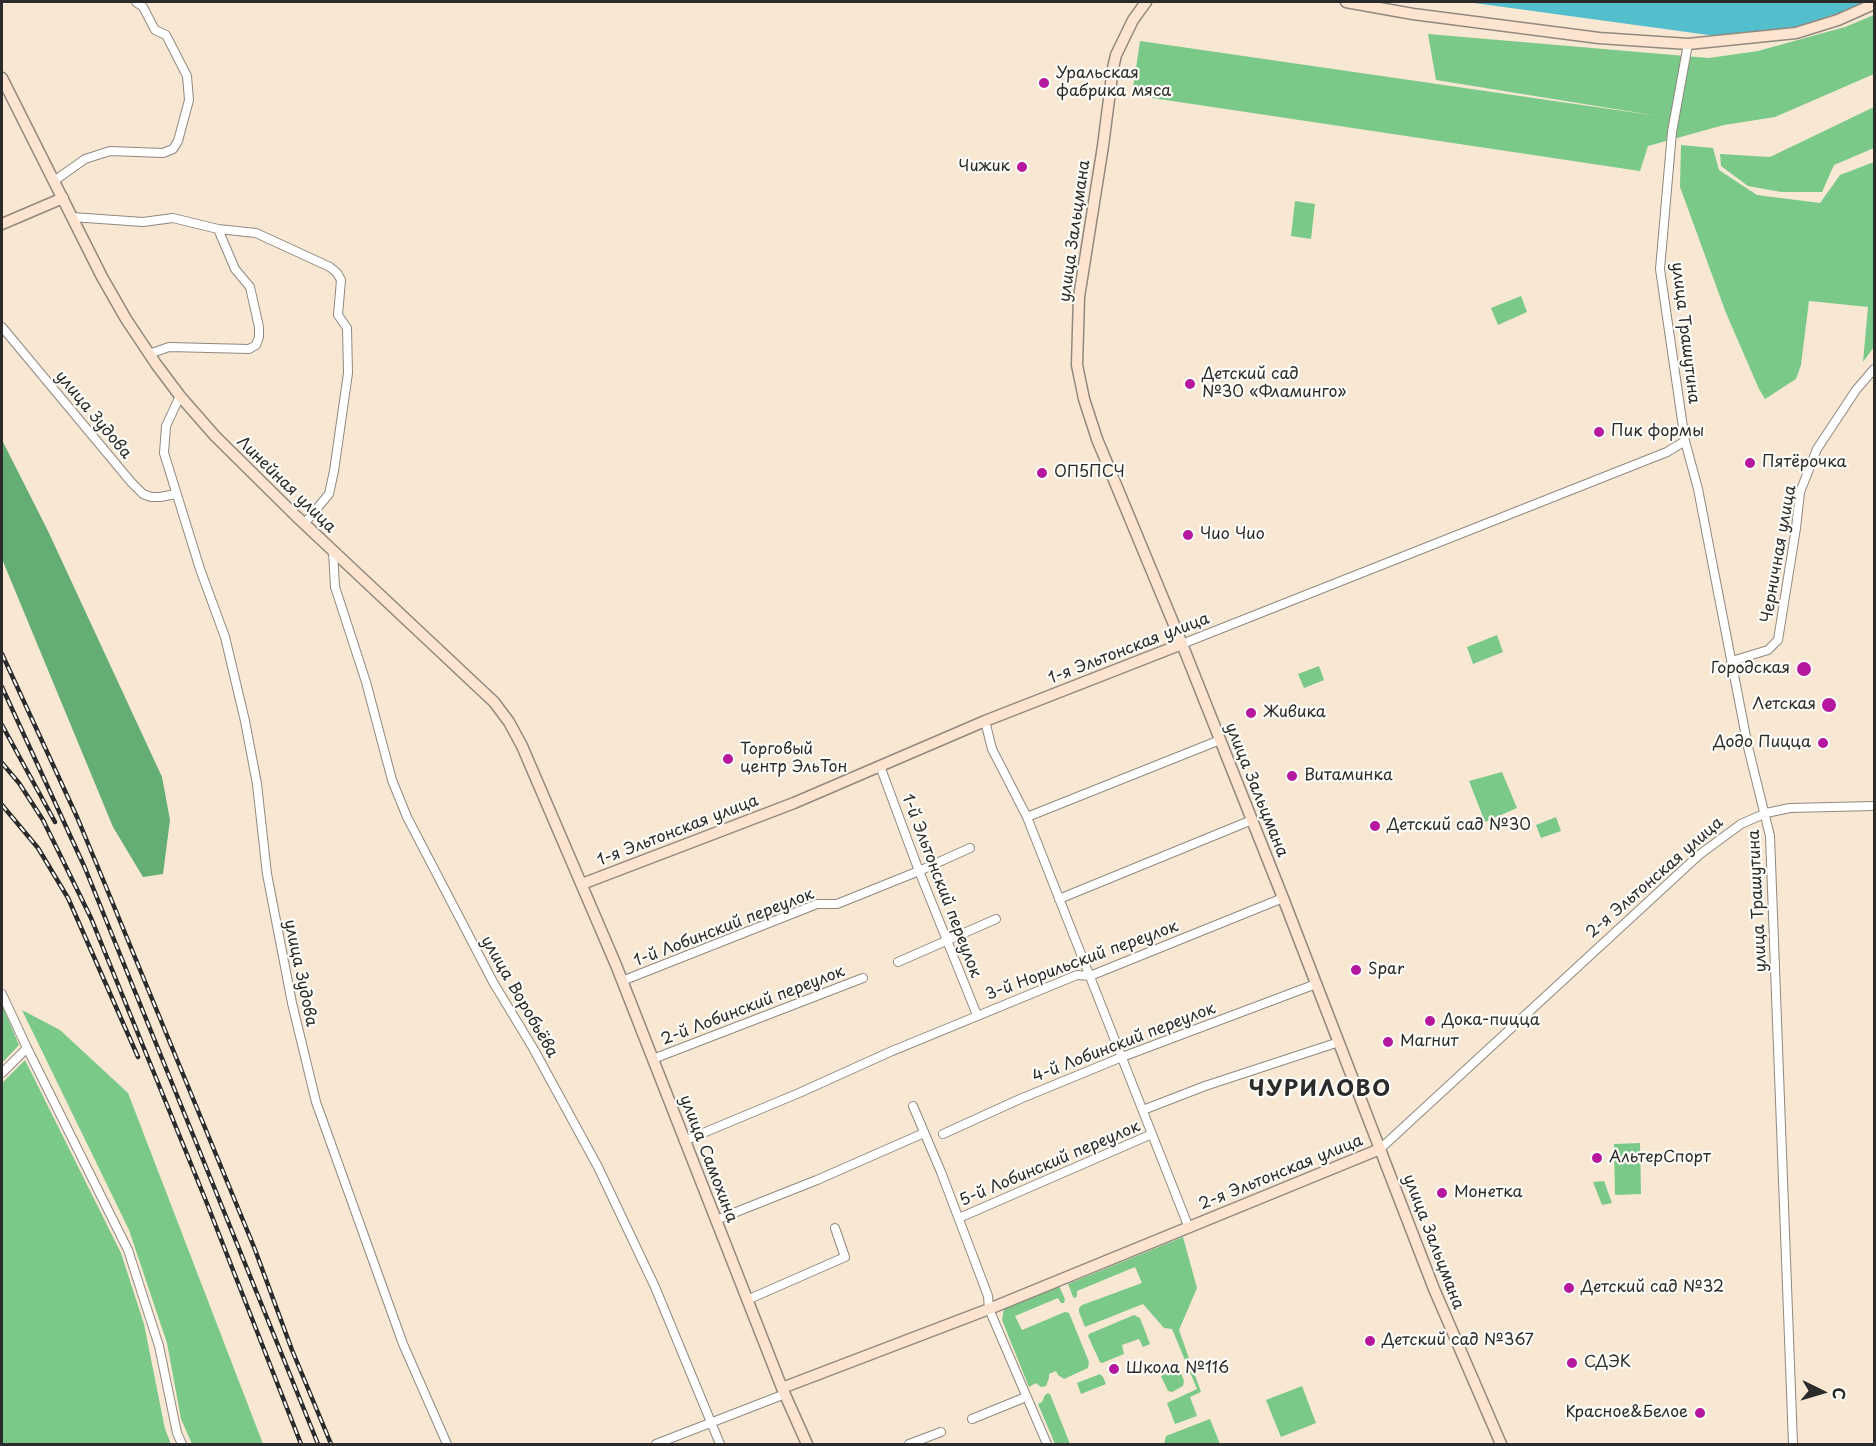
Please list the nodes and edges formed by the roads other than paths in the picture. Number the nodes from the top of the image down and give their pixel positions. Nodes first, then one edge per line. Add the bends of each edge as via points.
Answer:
1 (136, 2) edge
2 (1146, 2) edge
3 (1346, 2) edge
4 (1875, 4) edge
5 (1688, 44) junction
6 (2, 78) edge
7 (54, 181) junction
8 (63, 198) junction
9 (72, 217) junction
10 (2, 224) edge
11 (218, 229) junction
12 (2, 327) edge
13 (149, 354) junction
14 (1875, 369) edge
15 (180, 396) junction
16 (1685, 441) junction
17 (176, 494) junction
18 (304, 524) junction
19 (333, 551) junction
20 (1182, 644) junction
21 (1732, 661) junction
22 (985, 721) junction
23 (1220, 740) junction
24 (880, 766) junction
25 (1875, 806) edge
26 (1766, 813) junction
27 (1027, 817) junction
28 (1252, 820) junction
29 (970, 848) dead end
30 (919, 871) junction
31 (582, 884) junction
32 (1283, 898) junction
33 (1059, 899) junction
34 (996, 919) dead end
35 (946, 941) junction
36 (898, 962) dead end
37 (1090, 976) junction
38 (863, 978) dead end
39 (622, 981) junction
40 (1316, 984) junction
41 (2, 994) edge
42 (977, 1015) junction
43 (1339, 1042) junction
44 (27, 1048) junction
45 (1122, 1057) junction
46 (653, 1059) junction
47 (2, 1072) edge
48 (913, 1106) dead end
49 (1143, 1110) junction
50 (924, 1133) junction
51 (943, 1134) dead end
52 (1152, 1134) junction
53 (684, 1141) junction
54 (1380, 1149) junction
55 (959, 1218) junction
56 (716, 1220) junction
57 (835, 1228) dead end
58 (1189, 1228) junction
59 (747, 1300) junction
60 (989, 1309) junction
61 (783, 1391) junction
62 (1026, 1397) junction
63 (972, 1419) dead end
64 (711, 1424) junction
65 (941, 1432) dead end
66 (182, 1444) edge
67 (447, 1444) edge
68 (656, 1444) edge
69 (720, 1444) edge
70 (807, 1444) edge
71 (909, 1444) edge
72 (1047, 1444) edge
73 (1501, 1444) edge
74 (1793, 1444) edge

1 - 7 street via 155,30 166,35 187,76 189,100 178,141 173,149 163,153 110,151 84,159
2 - 20 street, улица Зальцмана via 1116,55 1079,297 1077,365 1097,439
3 - 5 street via 1599,38
4 - 5 street via 1796,33
5 - 16 street, улица Трашутина via 1672,132 1660,269
6 - 7 street, Линейная улица
7 - 8 street, Линейная улица
8 - 9 street, Линейная улица
8 - 10 street
9 - 11 street via 143,222 173,218
9 - 13 street, Линейная улица
11 - 13 street via 235,269 250,287 259,327 256,345 249,349 170,347
11 - 18 street via 256,233 330,267 341,280 338,315 347,328 348,373 334,471 329,494
12 - 17 street, улица Зудова via 143,494
13 - 15 street, Линейная улица
14 - 21 street, Черничная улица via 1856,390 1817,449 1800,492 1778,639 1768,650
15 - 17 street, улица Зудова via 166,426 164,453
15 - 18 street, Линейная улица
16 - 20 street, 1-я Эльтонская улица via 1667,452
16 - 21 street, улица Трашутина
17 - 67 street, улица Зудова via 225,637 245,720 258,784 267,874 291,1003 315,1102 403,1344
18 - 19 street, Линейная улица
19 - 31 street, Линейная улица via 494,702 509,722
19 - 64 street, улица Воробьёва via 335,587 392,780 407,817 493,982 598,1167 655,1287
20 - 22 street, 1-я Эльтонская улица
20 - 23 street, улица Зальцмана
21 - 26 street, улица Трашутина via 1748,747
22 - 24 street, 1-я Эльтонская улица
22 - 27 street via 992,749
23 - 27 street
23 - 28 street, улица Зальцмана
24 - 30 street, 1-й Эльтонский переулок
24 - 31 street, 1-я Эльтонская улица
25 - 26 street, 2-я Эльтонская улица via 1790,808
26 - 54 street, 2-я Эльтонская улица via 1741,824 1699,855
26 - 74 street, улица Трашутина via 1770,836
27 - 33 street
28 - 32 street, улица Зальцмана
28 - 33 street
29 - 30 street, 1-й Лобинский переулок
30 - 35 street, 1-й Эльтонский переулок
30 - 39 street, 1-й Лобинский переулок via 837,904 817,904
31 - 39 street, улица Самохина
32 - 37 street, 3-й Норильский переулок
32 - 40 street, улица Зальцмана
33 - 37 street
34 - 35 street
35 - 36 street
35 - 42 street, 1-й Эльтонский переулок
37 - 42 street, 3-й Норильский переулок via 1077,975
37 - 45 street
38 - 46 street, 2-й Лобинский переулок
39 - 46 street, улица Самохина
40 - 43 street, улица Зальцмана
40 - 45 street, 4-й Лобинский переулок
41 - 44 street
42 - 53 street, 3-й Норильский переулок
43 - 49 street
43 - 54 street, улица Зальцмана
44 - 47 street
44 - 66 street via 128,1250 159,1346
45 - 49 street
45 - 51 street, 4-й Лобинский переулок
46 - 53 street, улица Самохина
48 - 50 street
49 - 52 street
50 - 55 street
50 - 56 street
52 - 55 street, 5-й Лобинский переулок
52 - 58 street
53 - 56 street, улица Самохина
54 - 58 street, 2-я Эльтонская улица
54 - 73 street, улица Зальцмана
55 - 60 street via 988,1296
56 - 59 street, улица Самохина
57 - 59 street via 845,1257
58 - 60 street, 2-я Эльтонская улица
59 - 61 street, улица Самохина
60 - 61 street, 2-я Эльтонская улица
60 - 62 street
61 - 64 street
61 - 70 street, улица Самохина
62 - 63 street
62 - 72 street
64 - 68 street
64 - 69 street, улица Воробьёва
65 - 71 street

